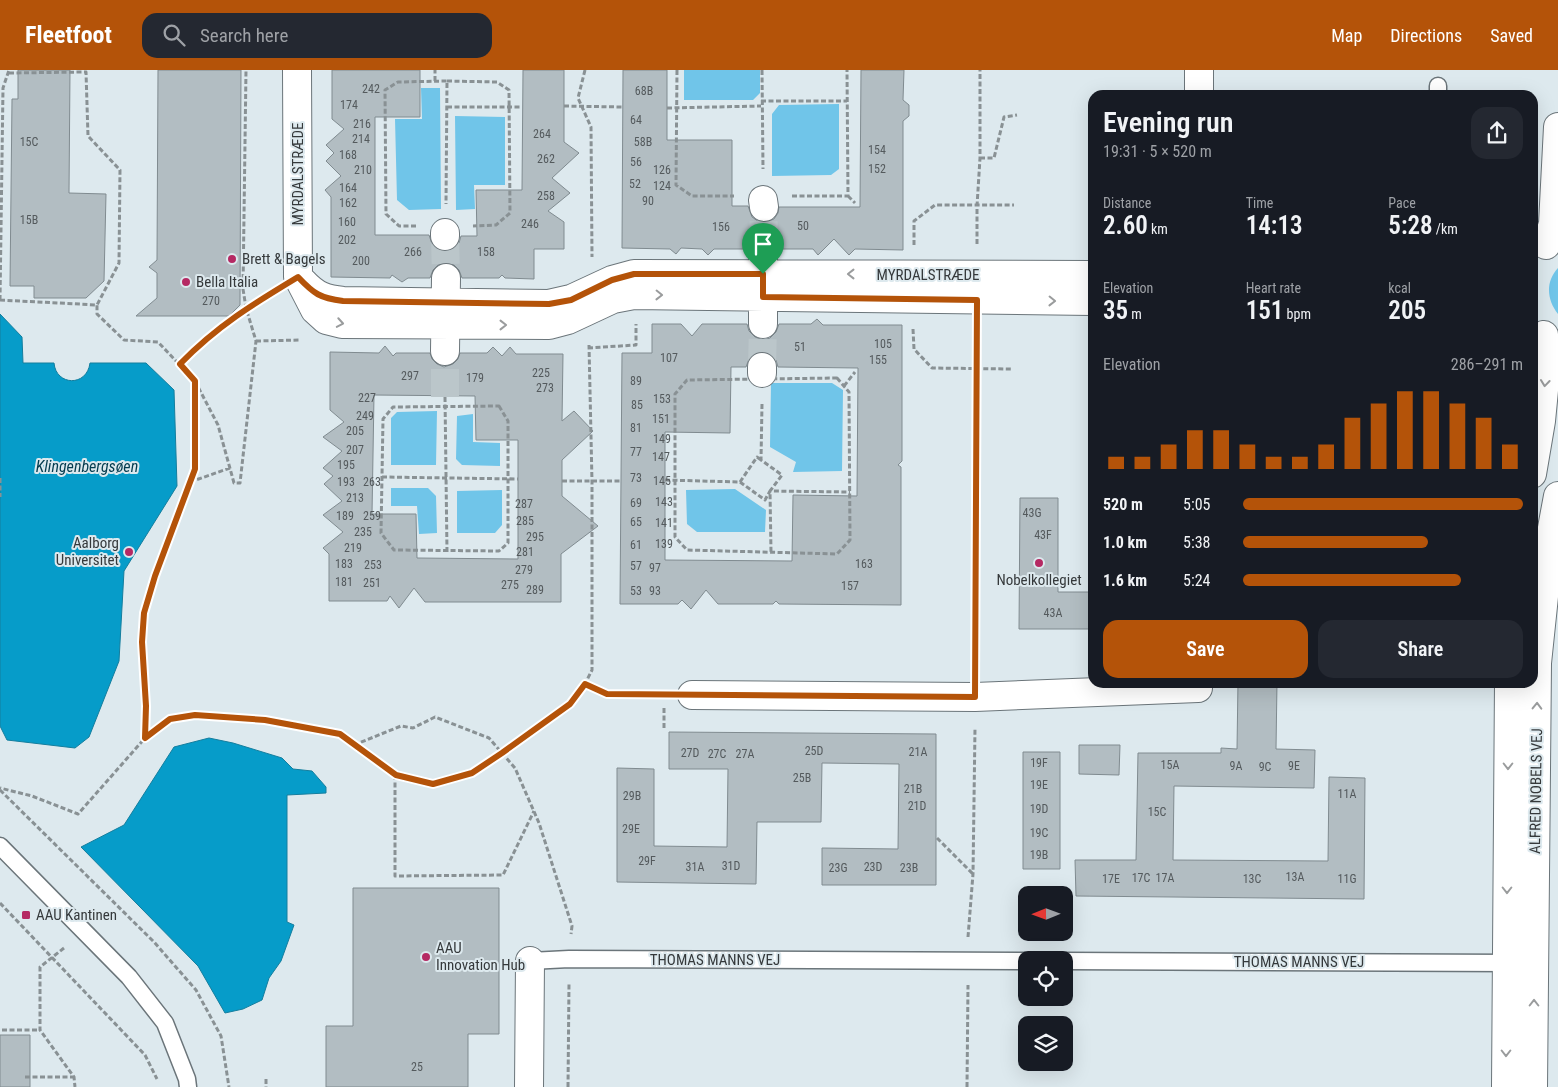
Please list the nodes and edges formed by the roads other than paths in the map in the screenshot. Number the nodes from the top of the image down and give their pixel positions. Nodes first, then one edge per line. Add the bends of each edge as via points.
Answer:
1 (297, 70) edge
2 (1199, 70) edge
3 (1199, 90) edge
4 (1558, 127) edge
5 (1545, 248) edge
6 (763, 273) junction
7 (1088, 275) edge
8 (977, 287) junction
9 (1088, 301) edge
10 (763, 324) tunnel mouth
11 (1545, 334) edge
12 (1538, 439) edge
13 (1558, 496) edge
14 (1538, 654) edge
15 (1198, 688) edge
16 (1509, 688) edge
17 (1537, 688) edge
18 (692, 695) road end
19 (0, 846) edge
20 (530, 961) joint
21 (1018, 961) edge
22 (1073, 961) edge
23 (1534, 962) junction
24 (1506, 963) junction
25 (188, 1087) edge
26 (529, 1087) edge
27 (1506, 1087) edge
28 (1533, 1087) edge

1 - 6 street, MYRDALSTRÆDE via 298,277 311,291 327,299 446,314 571,300 585,303 612,280 634,274
2 - 3 street
4 - 5 street via 1553,224
6 - 8 street, MYRDALSTRÆDE
6 - 10 street
7 - 8 street, MYRDALSTRÆDE
8 -> 9 street, MYRDALSTRÆDE
11 -> 12 street via 1547,359
14 -> 13 street, ALFRED NOBELS VEJ
15 - 18 street via 975,697
16 -> 24 street, ALFRED NOBELS VEJ
23 -> 17 street, ALFRED NOBELS VEJ
19 - 25 lane via 141,992 165,1023
20 - 21 lane, THOMAS MANNS VEJ
20 - 26 street, THOMAS MANNS VEJ
22 - 24 lane, THOMAS MANNS VEJ
23 - 24 lane, THOMAS MANNS VEJ
28 -> 23 street, ALFRED NOBELS VEJ
24 -> 27 street, ALFRED NOBELS VEJ

